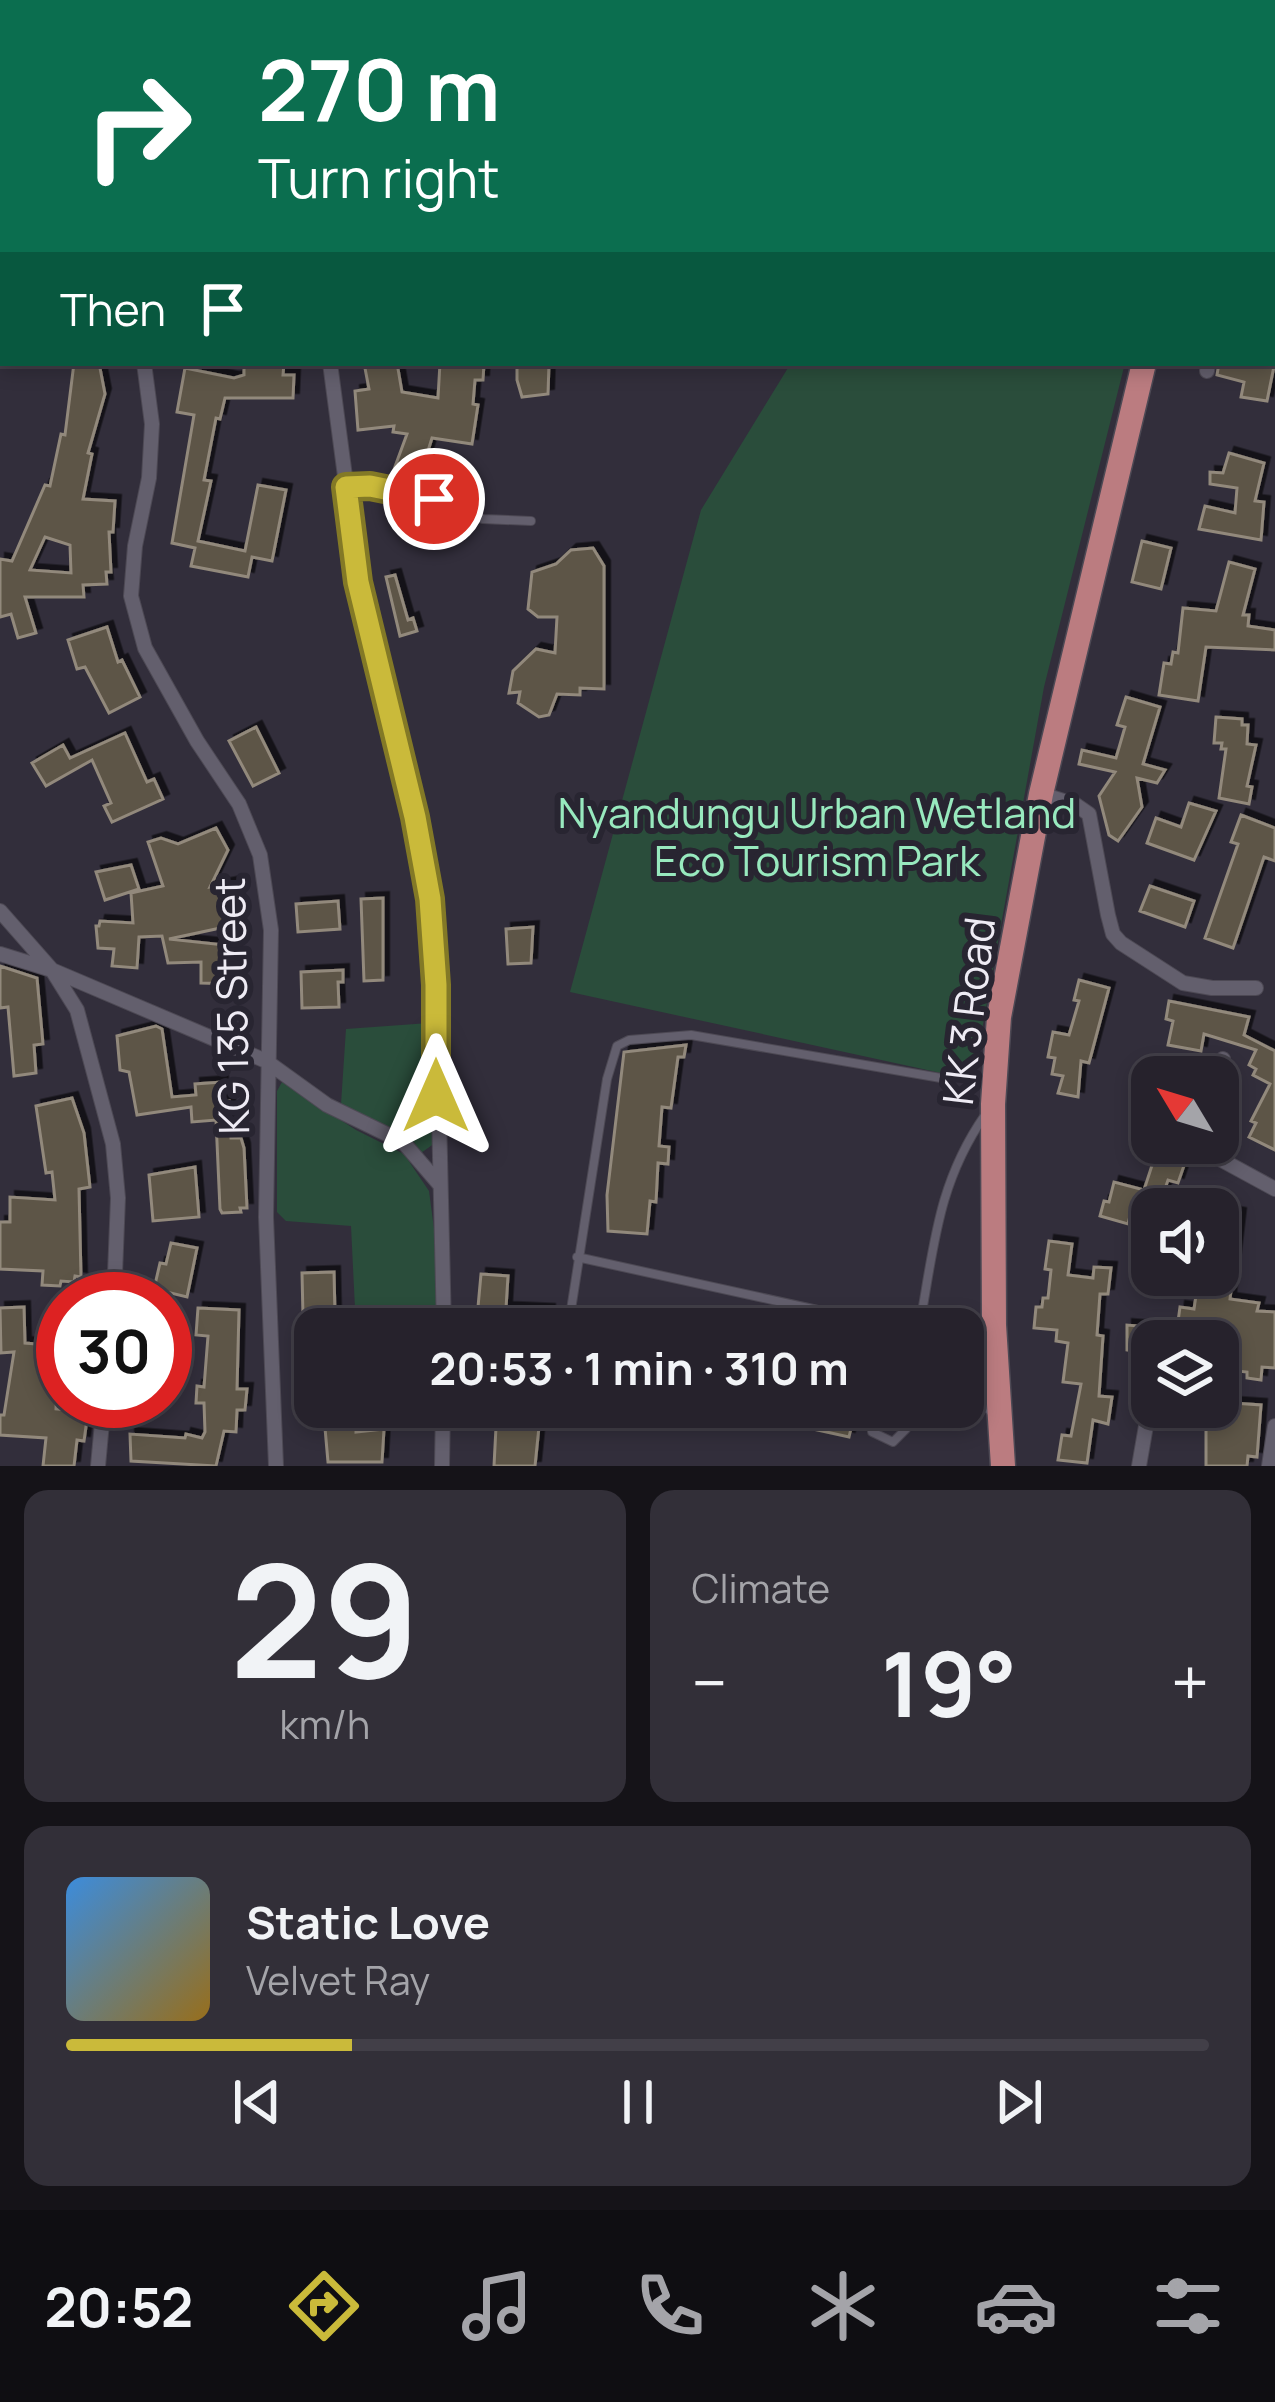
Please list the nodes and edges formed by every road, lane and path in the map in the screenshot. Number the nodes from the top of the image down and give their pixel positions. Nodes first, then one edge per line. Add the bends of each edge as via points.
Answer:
1 (143, 366) edge
2 (330, 366) edge
3 (1143, 366) edge
4 (346, 487) junction
5 (531, 520) dead end
6 (1041, 794) junction
7 (0, 911) edge
8 (0, 954) edge
9 (52, 970) junction
10 (1256, 988) dead end
11 (266, 1061) junction
12 (941, 1078) dead end
13 (993, 1104) junction
14 (1229, 1164) edge
15 (440, 1185) junction
16 (1275, 1189) edge
17 (577, 1257) junction
18 (115, 1272) edge
19 (445, 1308) edge
20 (571, 1308) edge
21 (803, 1308) edge
22 (923, 1308) edge
23 (984, 1403) edge
24 (999, 1422) junction
25 (1275, 1426) edge
26 (102, 1428) edge
27 (443, 1428) edge
28 (872, 1428) edge
29 (906, 1428) edge
30 (1146, 1428) edge
31 (98, 1466) edge
32 (277, 1466) edge
33 (442, 1466) edge
34 (1003, 1466) edge
35 (1139, 1466) edge
36 (1269, 1466) edge

1 - 11 street, KG 135 Street via 152,424 131,596 145,648 239,804 260,856 271,930
2 - 4 street
3 - 6 highway, KK 3 Road
4 - 5 lane via 422,494 483,519
4 - 15 street via 358,582 430,899
6 - 10 street via 1089,814 1120,944 1183,983
6 - 13 highway, KK 3 Road via 999,1017
7 - 9 street
8 - 9 street
9 - 11 street
9 - 18 street via 77,1010 112,1144
11 - 15 street via 327,1105 403,1142
11 - 32 street, KG 135 Street
12 - 17 lane via 691,1035 629,1040 617,1046 608,1079
13 - 22 lane via 953,1166
13 - 24 highway, KK 3 Road
14 - 16 street
15 - 19 street
17 - 20 lane
17 - 21 lane
23 - 24 lane
24 - 34 highway, KK 3 Road
25 - 36 street
26 - 31 street
27 - 33 street
28 - 29 lane via 893,1442
30 - 35 street

